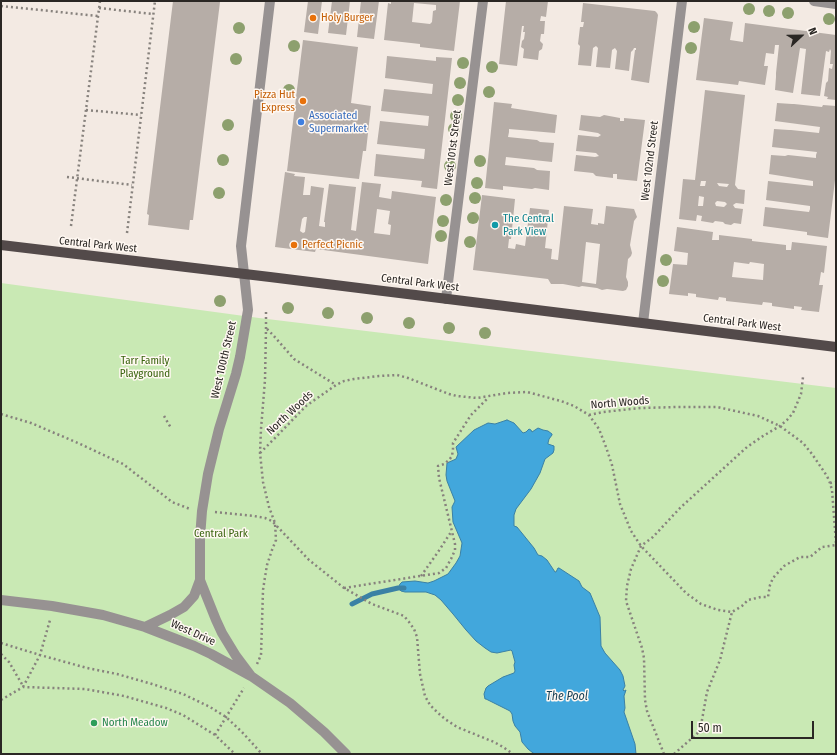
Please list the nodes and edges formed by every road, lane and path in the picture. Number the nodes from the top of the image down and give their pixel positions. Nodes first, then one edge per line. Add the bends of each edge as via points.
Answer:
1 (100, 1) edge
2 (155, 1) edge
3 (270, 1) edge
4 (483, 1) edge
5 (682, 1) edge
6 (814, 1) edge
7 (836, 4) edge
8 (1, 6) edge
9 (99, 8) junction
10 (153, 14) junction
11 (98, 16) junction
12 (86, 110) junction
13 (141, 115) junction
14 (67, 177) dead end
15 (77, 178) junction
16 (132, 185) junction
17 (71, 226) dead end
18 (127, 233) dead end
19 (1, 245) edge
20 (244, 274) junction
21 (446, 299) junction
22 (266, 312) dead end
23 (642, 323) junction
24 (266, 329) junction
25 (836, 347) edge
26 (803, 377) dead end
27 (336, 385) junction
28 (488, 397) junction
29 (1, 414) edge
30 (164, 416) dead end
31 (589, 416) junction
32 (780, 426) junction
33 (171, 428) dead end
34 (260, 454) junction
35 (836, 482) edge
36 (830, 483) junction
37 (192, 510) dead end
38 (212, 512) dead end
39 (275, 524) junction
40 (451, 532) junction
41 (836, 544) edge
42 (641, 546) junction
43 (420, 576) junction
44 (200, 580) junction
45 (344, 588) junction
46 (1, 600) edge
47 (732, 612) junction
48 (50, 620) dead end
49 (145, 626) junction
50 (1, 643) edge
51 (1, 654) edge
52 (40, 655) junction
53 (256, 666) dead end
54 (251, 676) junction
55 (23, 687) junction
56 (244, 688) dead end
57 (1, 700) edge
58 (226, 717) junction
59 (215, 735) junction
60 (235, 754) edge
61 (262, 754) edge
62 (346, 754) edge
63 (513, 754) edge
64 (664, 754) edge
65 (674, 754) edge

1 - 9 path
2 - 10 path
3 - 20 street, West 100th Street via 241,246
4 - 21 street, West 101st Street
5 - 23 street, West 102nd Street
6 - 7 street
8 - 11 path
9 - 10 path
9 - 11 path
10 - 13 path
11 - 12 path
12 - 13 path
12 - 15 path
13 - 16 path
14 - 15 path
15 - 16 path
15 - 17 path
16 - 18 path
19 - 20 main road, Central Park West
20 - 21 main road, Central Park West
20 - 44 street, West 100th Street via 248,310 237,368 204,490
21 - 23 main road, Central Park West
22 - 24 path
23 - 25 main road, Central Park West
24 - 27 path via 294,359
24 - 34 path
26 - 32 path via 801,394 793,413
27 - 28 path, North Woods via 354,379 397,375 457,396
27 - 34 path, North Woods via 306,406
28 - 31 path, North Woods via 527,392 568,403
28 - 40 path via 471,416 453,443 452,456 438,466
29 - 37 path via 31,422 123,464 167,498
30 - 33 path
31 - 32 path, North Woods via 641,408 717,407 758,416
31 - 42 path via 599,428 612,465 620,504 631,531
32 - 36 path, North Woods via 803,443
32 - 42 path via 747,447
34 - 39 path via 263,482
35 - 36 path
36 - 41 path, North Woods
38 - 39 path via 265,518
39 - 45 path via 309,560
39 - 53 path via 276,540 267,565 263,590 261,654
40 - 43 path
40 - 43 path via 455,550 446,568 438,573
41 - 47 path via 822,547 810,557 800,557 784,566 773,578 768,597 748,600
42 - 47 path via 686,593 702,604
42 - 64 path via 631,569 626,601 642,648 647,711
43 - 45 path
44 - 49 street, West 100th Street via 194,596 184,606 170,616
44 - 54 street, West 100th Street via 222,633
45 - 63 path via 372,604 404,616 412,625 425,696 438,714 457,727 494,742
46 - 49 street, West Drive via 103,614
47 - 65 path via 720,660 707,692 700,731
48 - 52 path
49 - 54 street, West Drive via 194,646
50 - 52 path
51 - 55 path via 9,662
52 - 55 path
52 - 58 path via 159,686 190,697
54 - 62 street, West Drive via 301,712
55 - 57 path
55 - 59 path via 85,689 139,700 183,715
56 - 58 path
58 - 59 path
58 - 61 path
59 - 60 path

